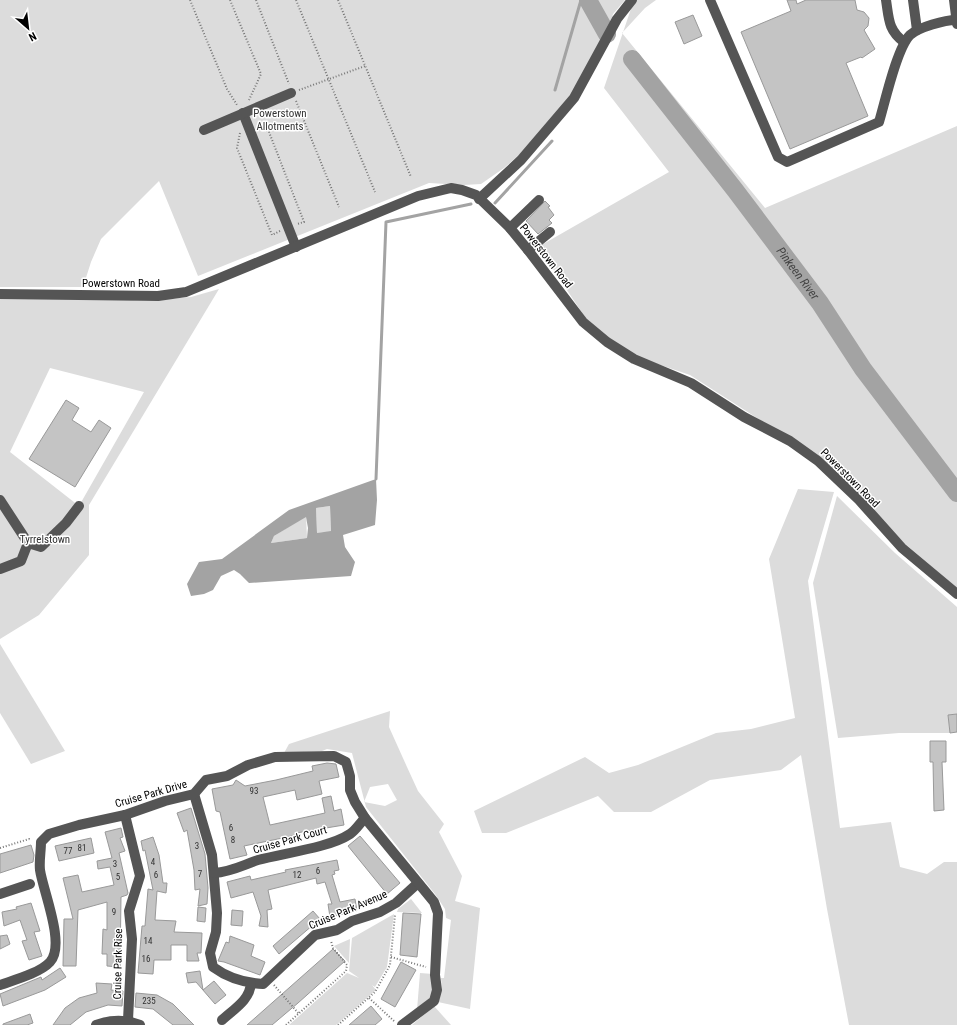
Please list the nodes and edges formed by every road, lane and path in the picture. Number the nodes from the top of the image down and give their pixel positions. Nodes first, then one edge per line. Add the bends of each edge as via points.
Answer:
1 (190, 0) edge
2 (230, 0) edge
3 (256, 0) edge
4 (296, 0) edge
5 (338, 0) edge
6 (632, 0) edge
7 (710, 0) edge
8 (886, 0) edge
9 (913, 0) edge
10 (954, 0) edge
11 (957, 22) edge
12 (917, 30) junction
13 (904, 42) junction
14 (365, 66) junction
15 (328, 80) junction
16 (292, 93) junction
17 (243, 113) junction
18 (204, 130) dead end
19 (411, 177) dead end
20 (375, 192) dead end
21 (480, 199) junction
22 (538, 200) dead end
23 (339, 207) dead end
24 (288, 228) junction
25 (510, 228) junction
26 (550, 232) dead end
27 (296, 247) junction
28 (528, 250) junction
29 (0, 294) edge
30 (0, 500) edge
31 (79, 506) dead end
32 (28, 543) junction
33 (41, 547) junction
34 (21, 561) junction
35 (0, 569) edge
36 (957, 594) edge
37 (194, 794) junction
38 (125, 815) junction
39 (365, 818) junction
40 (41, 842) junction
41 (0, 848) edge
42 (214, 874) junction
43 (418, 883) junction
44 (30, 884) dead end
45 (0, 894) edge
46 (390, 906) junction
47 (328, 932) junction
48 (391, 958) junction
49 (435, 968) junction
50 (270, 980) junction
51 (251, 984) junction
52 (0, 985) edge
53 (369, 998) junction
54 (299, 1014) junction
55 (128, 1020) junction
56 (222, 1020) dead end
57 (96, 1025) edge
58 (140, 1025) edge
59 (286, 1025) edge
60 (338, 1025) edge
61 (398, 1025) edge
62 (402, 1025) edge

1 - 17 path via 226,89
2 - 17 path via 261,74
3 - 16 path
4 - 15 path
5 - 14 path
6 - 21 street via 617,19 574,98 521,160
7 - 13 street via 778,157 787,162 879,122
8 - 13 street via 891,28
9 - 12 street
10 - 11 street
11 - 12 street via 947,20
12 - 13 street
14 - 15 path
14 - 19 path
15 - 16 path
15 - 20 path
16 - 17 street
16 - 23 path
17 - 18 street
17 - 24 street
17 - 24 path via 269,132 304,222
17 - 24 path via 237,148 272,235
21 - 25 street, Powerstown Road
21 - 27 street, Powerstown Road via 462,190 437,190
22 - 25 street
24 - 27 street
25 - 28 street, Powerstown Road
26 - 28 street
27 - 29 street, Powerstown Road via 186,292 158,296
28 - 36 street, Powerstown Road via 583,322 607,342 634,359 691,383 744,417 790,441 818,461 859,500 902,548
30 - 32 street
31 - 33 street via 66,523
32 - 33 street
32 - 34 street
33 - 34 street
34 - 35 street
37 - 38 street, Cruise Park Drive
37 - 39 street, Cruise Park Drive via 206,780 227,776 248,765 275,757 334,756 346,762 350,790
37 - 42 street via 212,855
38 - 40 street, Cruise Park Drive via 79,824 49,834
38 - 55 street, Cruise Park Rise via 140,876 129,911 132,939
39 - 42 street, Cruise Park Court via 350,833 339,839 258,860 228,873
39 - 43 street, Cruise Park Drive
40 - 41 path via 35,844 29,839
40 - 52 street via 40,870 54,930 55,950 51,962 41,969
42 - 51 street via 216,932 210,953 213,967 224,975
43 - 46 street, Cruise Park Avenue
43 - 49 street, Cruise Park Drive via 434,902 438,913
44 - 45 street
46 - 47 street, Cruise Park Avenue
46 - 48 path via 395,914
47 - 50 street, Cruise Park Avenue via 315,935 282,965
47 - 54 path via 333,948 348,968
48 - 49 path
48 - 53 path via 390,965
49 - 62 street, Cruise Park Drive via 437,990 434,1001
50 - 51 street via 263,984
50 - 54 path
51 - 56 street via 246,998
53 - 60 path
53 - 61 path
54 - 59 path
55 - 57 street
55 - 58 street

